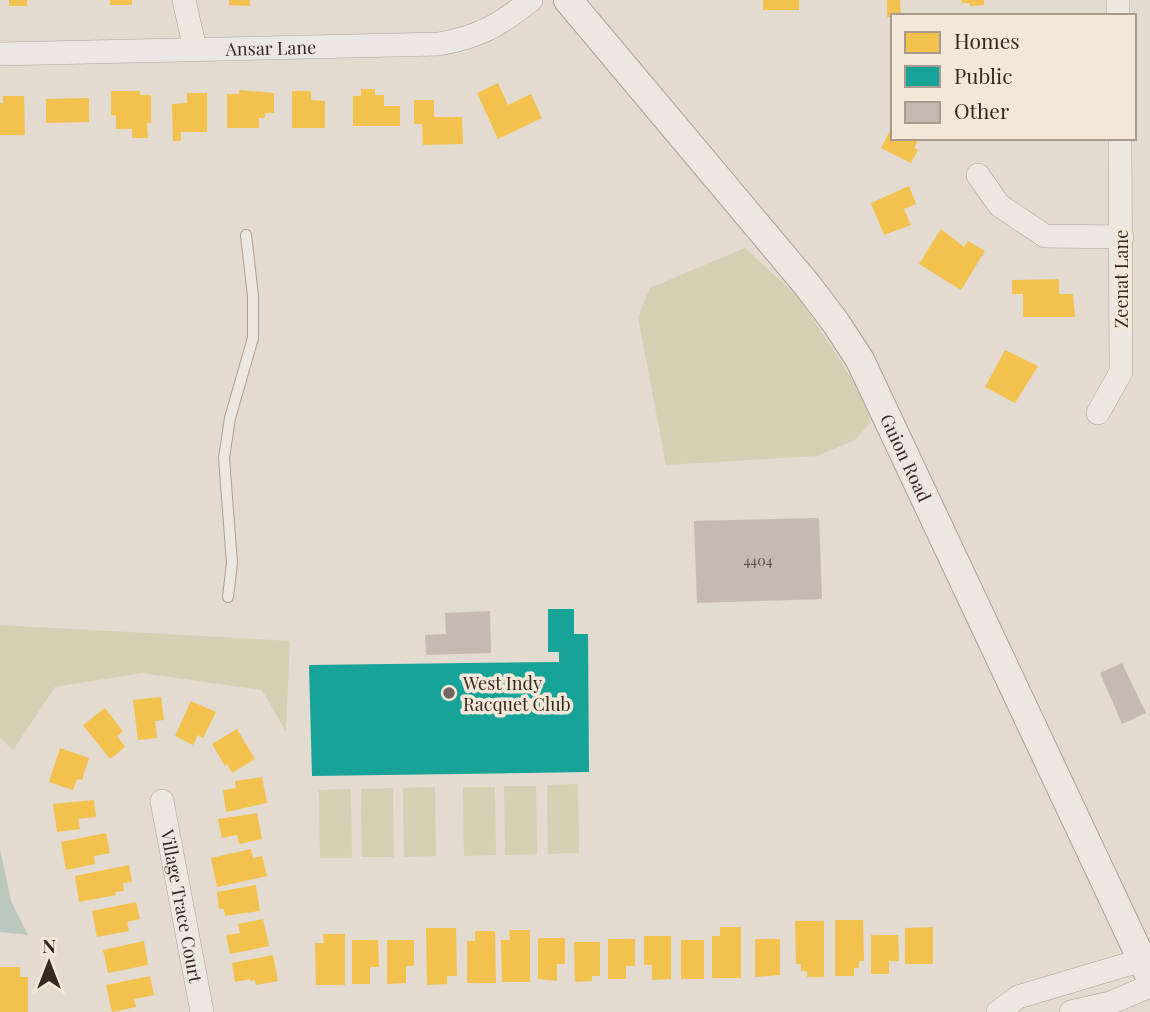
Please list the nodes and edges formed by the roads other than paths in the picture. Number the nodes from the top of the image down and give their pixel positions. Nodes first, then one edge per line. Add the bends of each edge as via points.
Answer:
1 (184, 0) edge
2 (531, 0) edge
3 (568, 0) edge
4 (195, 49) junction
5 (0, 54) edge
6 (1120, 140) edge
7 (978, 175) dead end
8 (246, 235) dead end
9 (1122, 237) junction
10 (1098, 413) dead end
11 (228, 597) dead end
12 (162, 801) dead end
13 (1147, 974) edge
14 (202, 1012) edge
15 (999, 1012) edge
16 (1071, 1012) edge

1 - 4 street
2 - 4 street, Ansar Lane via 500,25 439,44
3 - 13 street, Guion Road via 819,301 860,360
4 - 5 street, Ansar Lane
6 - 9 street, Zeenat Lane
7 - 9 street via 999,205 1045,236
8 - 11 lane via 253,338 230,418 224,458 232,563
9 - 10 street, Zeenat Lane via 1121,372
12 - 14 street, Village Trace Court
13 - 15 street via 1018,998
13 - 16 street via 1110,1003

